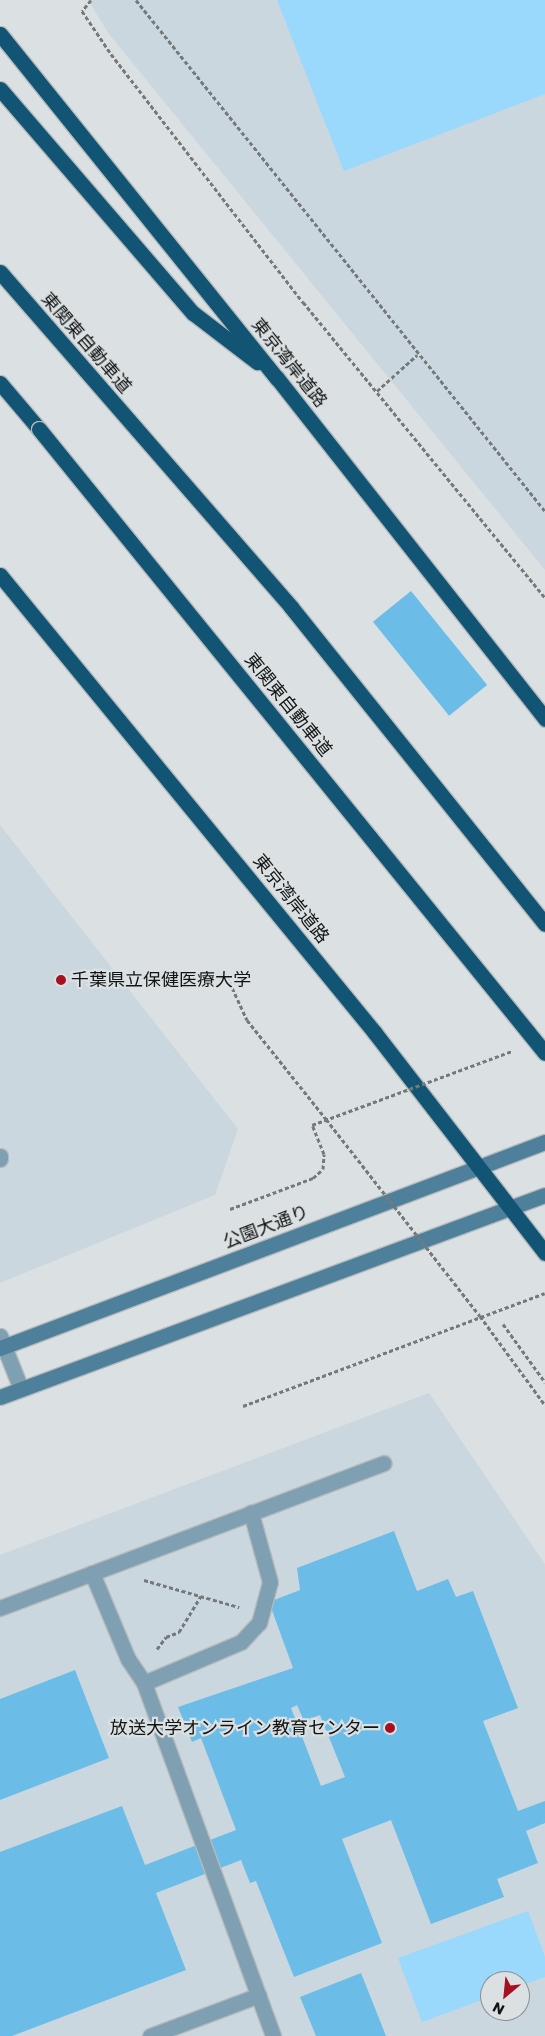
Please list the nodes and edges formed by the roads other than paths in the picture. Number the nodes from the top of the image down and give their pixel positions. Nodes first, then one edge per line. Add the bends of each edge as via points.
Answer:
1 (0, 34) edge
2 (0, 89) edge
3 (0, 272) edge
4 (277, 378) junction
5 (0, 383) edge
6 (0, 575) edge
7 (545, 719) edge
8 (545, 924) edge
9 (545, 1053) edge
10 (545, 1142) edge
11 (480, 1166) junction
12 (545, 1195) edge
13 (511, 1207) junction
14 (545, 1253) edge
15 (1, 1343) edge
16 (21, 1389) junction
17 (0, 1396) edge
18 (383, 1463) dead end
19 (251, 1513) junction
20 (98, 1571) junction
21 (0, 1608) edge
22 (144, 1684) junction
23 (259, 1995) junction
24 (150, 2036) edge
25 (273, 2036) edge

1 - 4 highway, 東京湾岸道路
2 - 4 highway via 193,313
3 - 8 highway, 東関東自動車道 via 291,608
4 - 7 highway, 東京湾岸道路
5 - 9 highway, 東関東自動車道, bridge
6 - 11 highway, 東京湾岸道路
10 - 11 street, 公園大通り
11 - 13 highway, 東京湾岸道路
11 - 15 street, 公園大通り
12 - 13 street
13 - 14 highway, 東京湾岸道路
13 - 16 street
15 - 16 lane
16 - 17 street
18 - 19 lane
19 - 20 lane
19 - 22 lane via 270,1582 259,1623 241,1642
20 - 21 lane
20 - 22 lane via 128,1659
22 - 23 lane
23 - 24 lane
23 - 25 lane

